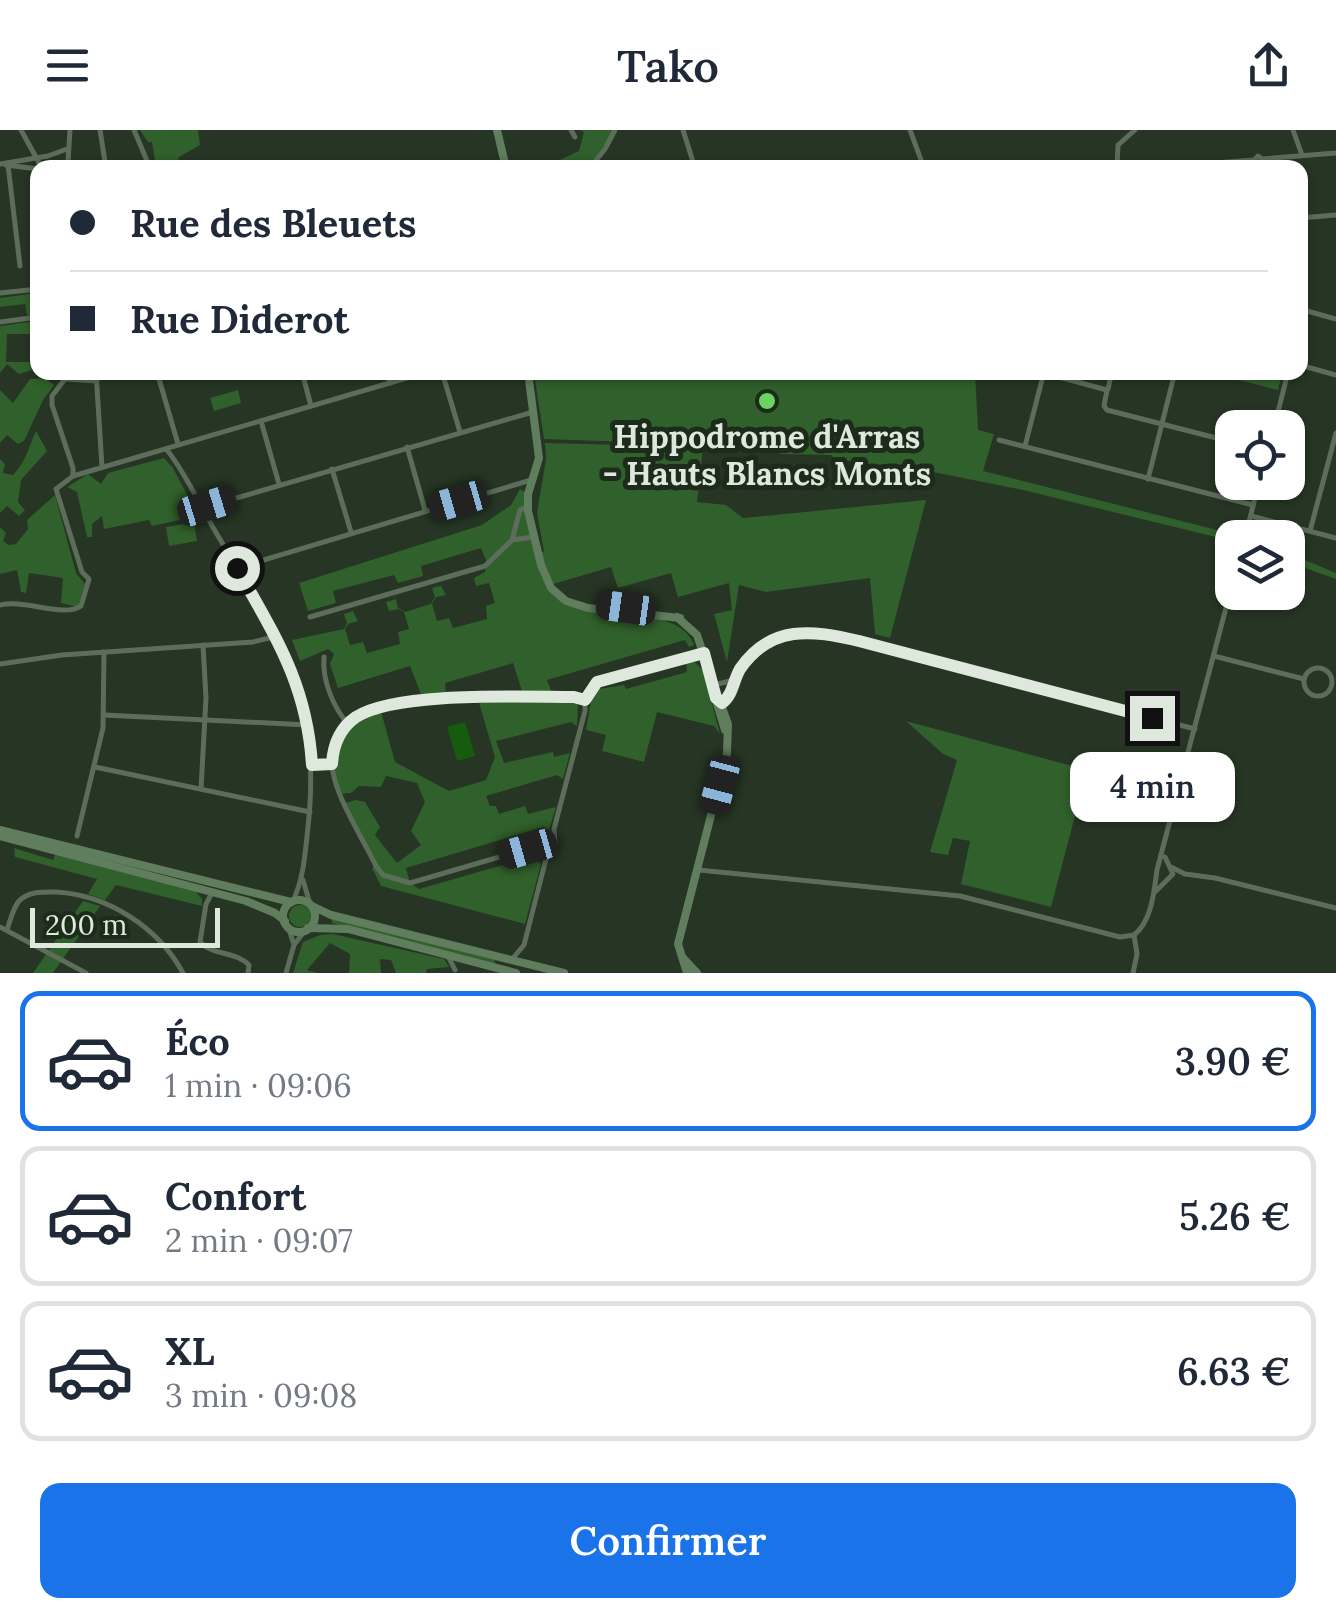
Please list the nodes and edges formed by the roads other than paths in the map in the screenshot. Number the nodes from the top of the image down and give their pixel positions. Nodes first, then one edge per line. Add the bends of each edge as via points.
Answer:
1 (21, 130) edge
2 (100, 130) edge
3 (134, 130) edge
4 (498, 130) edge
5 (614, 130) edge
6 (683, 130) edge
7 (910, 130) edge
8 (1135, 130) edge
9 (1293, 130) edge
10 (70, 132) edge
11 (68, 149) junction
12 (1336, 153) edge
13 (1302, 156) junction
14 (38, 158) junction
15 (68, 160) edge
16 (105, 160) edge
17 (147, 160) edge
18 (504, 160) edge
19 (596, 160) edge
20 (692, 160) edge
21 (921, 160) edge
22 (1117, 160) edge
23 (1277, 160) edge
24 (3, 164) edge
25 (30, 167) edge
26 (10, 196) junction
27 (0, 199) edge
28 (1336, 215) edge
29 (1308, 217) edge
30 (20, 266) dead end
31 (30, 289) edge
32 (0, 293) edge
33 (1308, 311) edge
34 (30, 318) edge
35 (1336, 318) edge
36 (0, 322) edge
37 (1308, 367) edge
38 (1336, 375) edge
39 (62, 380) edge
40 (90, 380) edge
41 (159, 380) edge
42 (304, 380) edge
43 (389, 380) edge
44 (400, 380) edge
45 (444, 380) edge
46 (529, 380) edge
47 (1042, 380) edge
48 (1070, 380) edge
49 (1110, 380) edge
50 (1173, 380) edge
51 (1286, 380) edge
52 (96, 381) joint
53 (390, 383) junction
54 (1107, 390) junction
55 (312, 406) junction
56 (1278, 410) edge
57 (533, 412) junction
58 (260, 421) junction
59 (1162, 424) junction
60 (460, 432) junction
61 (1336, 433) edge
62 (1215, 438) edge
63 (1000, 440) dead end
64 (178, 444) junction
65 (1025, 446) junction
66 (407, 448) junction
67 (166, 450) junction
68 (102, 467) junction
69 (1327, 467) junction
70 (332, 469) junction
71 (1336, 470) edge
72 (73, 476) junction
73 (534, 478) junction
74 (1148, 479) junction
75 (280, 484) junction
76 (1255, 500) edge
77 (1254, 505) junction
78 (528, 506) junction
79 (202, 508) junction
80 (426, 510) junction
81 (1251, 516) junction
82 (1250, 520) edge
83 (1310, 531) junction
84 (351, 532) junction
85 (533, 536) junction
86 (1336, 538) edge
87 (512, 540) junction
88 (237, 568) junction
89 (0, 605) edge
90 (1226, 610) edge
91 (310, 618) dead end
92 (277, 636) junction
93 (203, 645) junction
94 (104, 652) junction
95 (704, 653) junction
96 (1214, 656) junction
97 (324, 657) dead end
98 (0, 664) edge
99 (1304, 679) junction
100 (734, 680) junction
101 (714, 685) junction
102 (585, 700) junction
103 (722, 700) junction
104 (104, 715) junction
105 (205, 720) junction
106 (348, 724) junction
107 (308, 725) junction
108 (1195, 730) junction
109 (332, 764) junction
110 (312, 765) junction
111 (95, 767) junction
112 (201, 789) junction
113 (310, 812) junction
114 (0, 833) edge
115 (76, 836) junction
116 (62, 846) junction
117 (84, 852) junction
118 (1164, 854) junction
119 (546, 860) junction
120 (1170, 866) junction
121 (698, 869) junction
122 (1158, 870) junction
123 (1185, 874) junction
124 (303, 880) junction
125 (1169, 880) junction
126 (197, 888) junction
127 (215, 892) junction
128 (1155, 892) junction
129 (292, 902) junction
130 (206, 904) junction
131 (311, 905) junction
132 (1336, 908) edge
133 (286, 924) junction
134 (3, 929) edge
135 (307, 929) junction
136 (1134, 935) junction
137 (524, 945) junction
138 (294, 946) junction
139 (447, 955) junction
140 (680, 955) junction
141 (463, 959) junction
142 (510, 959) junction
143 (532, 965) junction
144 (455, 972) edge
145 (86, 973) edge
146 (182, 973) edge
147 (248, 973) edge
148 (286, 973) edge
149 (516, 973) edge
150 (564, 973) edge
151 (687, 973) edge
152 (697, 973) edge
153 (1133, 973) edge

1 - 14 street
2 - 16 street
3 - 17 street
4 - 18 main road
5 - 19 street
6 - 20 street
7 - 21 street
8 - 22 street via 1118,146
9 - 13 street
10 - 11 street
11 - 14 street
11 - 15 street
12 - 13 street
13 - 23 street
14 - 24 street
24 - 25 street
24 - 26 street
26 - 27 street
26 - 30 street
28 - 29 street
31 - 32 street
33 - 35 street
34 - 36 street
37 - 38 street
39 - 72 street via 52,404
40 - 52 street
41 - 64 street
42 - 55 street
43 - 53 street
44 - 53 street
45 - 60 street
46 - 57 main road
47 - 65 street
48 - 54 street
49 - 54 street
50 - 59 street
51 - 56 street
52 - 68 street
53 - 55 street
54 - 59 street via 1106,410
55 - 58 street
57 - 60 street
57 - 73 main road via 539,450
58 - 64 street
58 - 75 street
59 - 62 street
59 - 74 street
60 - 66 street
61 - 69 street
63 - 65 street
64 - 67 street
65 - 74 street
66 - 70 street
66 - 80 street
67 - 68 street
67 - 79 street
68 - 72 street
69 - 71 street
69 - 83 street
70 - 75 street
70 - 84 street
72 - 89 street via 56,489 88,579 78,610
73 - 78 main road
73 - 80 street
74 - 77 street
75 - 79 street
76 - 77 street
77 - 81 street
78 - 85 main road
78 - 87 street via 520,510
79 - 88 street
80 - 84 street
81 - 82 street
81 - 83 street
83 - 86 street
84 - 88 street
85 - 87 street
85 - 95 main road via 550,588 566,601 680,618
87 - 91 street via 485,566
88 - 92 street
90 - 96 street
92 - 93 street
92 - 107 street
93 - 94 street
93 - 105 street
94 - 98 street
94 - 104 street
95 - 101 main road
95 - 102 street via 597,682
96 - 99 street
96 - 108 street
97 - 106 street via 336,710
99 - 99 street via 1316,696 1332,685 1321,669
100 - 101 street
100 - 103 street
100 - 108 street via 764,644 820,632
101 - 103 main road
102 - 106 street via 423,701 374,709
102 - 119 street
103 - 121 main road via 728,738
104 - 105 street
104 - 111 street
105 - 107 street
105 - 112 street
106 - 109 street
107 - 110 street
108 - 118 street
109 - 110 street
109 - 119 street via 340,794 384,875 414,882 530,848
110 - 113 street
111 - 112 street
111 - 115 street
112 - 113 street
113 - 124 street
114 - 116 main road
114 - 126 main road
115 - 116 street
115 - 117 street
116 - 117 main road
117 - 129 main road
118 - 120 street
118 - 122 street
119 - 137 street
120 - 122 street
120 - 123 street
120 - 125 street
121 - 136 street via 960,896
121 - 140 main road
122 - 125 street via 1158,878
122 - 128 street
123 - 125 street
123 - 132 street
124 - 129 street
124 - 131 street
125 - 128 street
126 - 127 main road
126 - 130 street
127 - 130 street
127 - 133 main road
128 - 136 street
129 - 131 main road
129 - 133 main road
130 - 147 street via 201,944 244,959
131 - 135 main road via 314,920
131 - 142 main road
133 - 135 main road
133 - 138 street
134 - 145 street
134 - 146 street via 27,895 89,897 157,937
135 - 138 street
135 - 139 main road via 343,928
136 - 153 street
137 - 142 street
137 - 143 street
138 - 148 street
139 - 141 main road
139 - 144 street
140 - 151 main road
140 - 152 main road
141 - 144 street
141 - 149 main road
142 - 143 main road
143 - 150 main road

